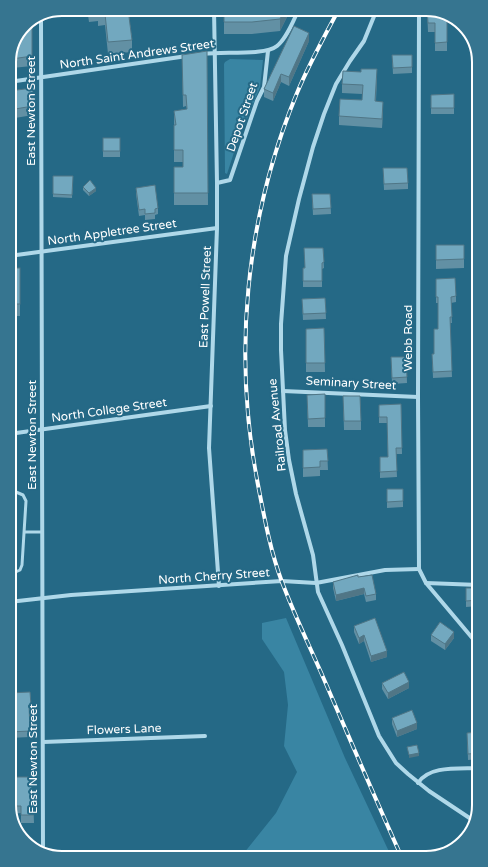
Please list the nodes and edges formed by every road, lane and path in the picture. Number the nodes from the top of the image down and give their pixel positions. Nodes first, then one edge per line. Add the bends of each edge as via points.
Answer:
1 (214, 16) edge
2 (295, 16) edge
3 (374, 16) edge
4 (419, 16) edge
5 (41, 21) edge
6 (268, 51) junction
7 (215, 52) junction
8 (200, 54) edge
9 (192, 56) edge
10 (41, 77) junction
11 (16, 81) edge
12 (217, 183) junction
13 (217, 228) junction
14 (41, 252) junction
15 (16, 255) edge
16 (283, 390) junction
17 (418, 397) junction
18 (211, 406) junction
19 (42, 429) junction
20 (16, 433) edge
21 (16, 492) edge
22 (25, 532) junction
23 (42, 532) junction
24 (419, 570) junction
25 (16, 572) edge
26 (316, 583) junction
27 (426, 584) junction
28 (219, 586) junction
29 (472, 586) edge
30 (43, 597) junction
31 (16, 601) edge
32 (472, 638) edge
33 (205, 736) dead end
34 (43, 742) junction
35 (472, 768) edge
36 (418, 782) junction
37 (470, 818) edge
38 (43, 847) edge

1 - 7 street, East Powell Street
2 - 6 street via 276,47
3 - 16 street, Railroad Avenue via 364,41 336,84 313,147 299,199 286,256 283,286
4 - 17 street, Webb Road
5 - 10 street, East Newton Street
6 - 7 street, North Saint Andrews Street
6 - 12 street, Depot Street via 264,87 230,180
7 - 8 street, North Saint Andrews Street
7 - 12 street, East Powell Street
9 - 10 street, North Saint Andrews Street
10 - 11 street, North Saint Andrews Street
10 - 14 street, East Newton Street
12 - 13 street, East Powell Street
13 - 14 street, North Appletree Street
13 - 18 street, East Powell Street
14 - 15 street, North Appletree Street
14 - 19 street, East Newton Street
16 - 17 street, Seminary Street
16 - 26 street, Railroad Avenue via 289,460 313,555
17 - 24 street, Webb Road
18 - 19 street, North College Street
18 - 28 street, East Powell Street via 209,448
19 - 20 street, North College Street
19 - 23 street, East Newton Street
21 - 22 lane via 23,494 26,501
22 - 23 lane
22 - 25 lane via 22,565
23 - 30 street, East Newton Street
24 - 26 street, North Cherry Street via 385,570
24 - 27 street, Webb Road
26 - 28 street, North Cherry Street via 282,581
26 - 36 street, Railroad Avenue via 379,736 396,763
27 - 29 street
27 - 32 street, Webb Road
28 - 30 street, North Cherry Street
30 - 31 street, North Cherry Street
30 - 34 street, East Newton Street
33 - 34 street, Flowers Lane
34 - 38 street, East Newton Street
35 - 36 street via 435,770
36 - 37 street, Railroad Avenue

